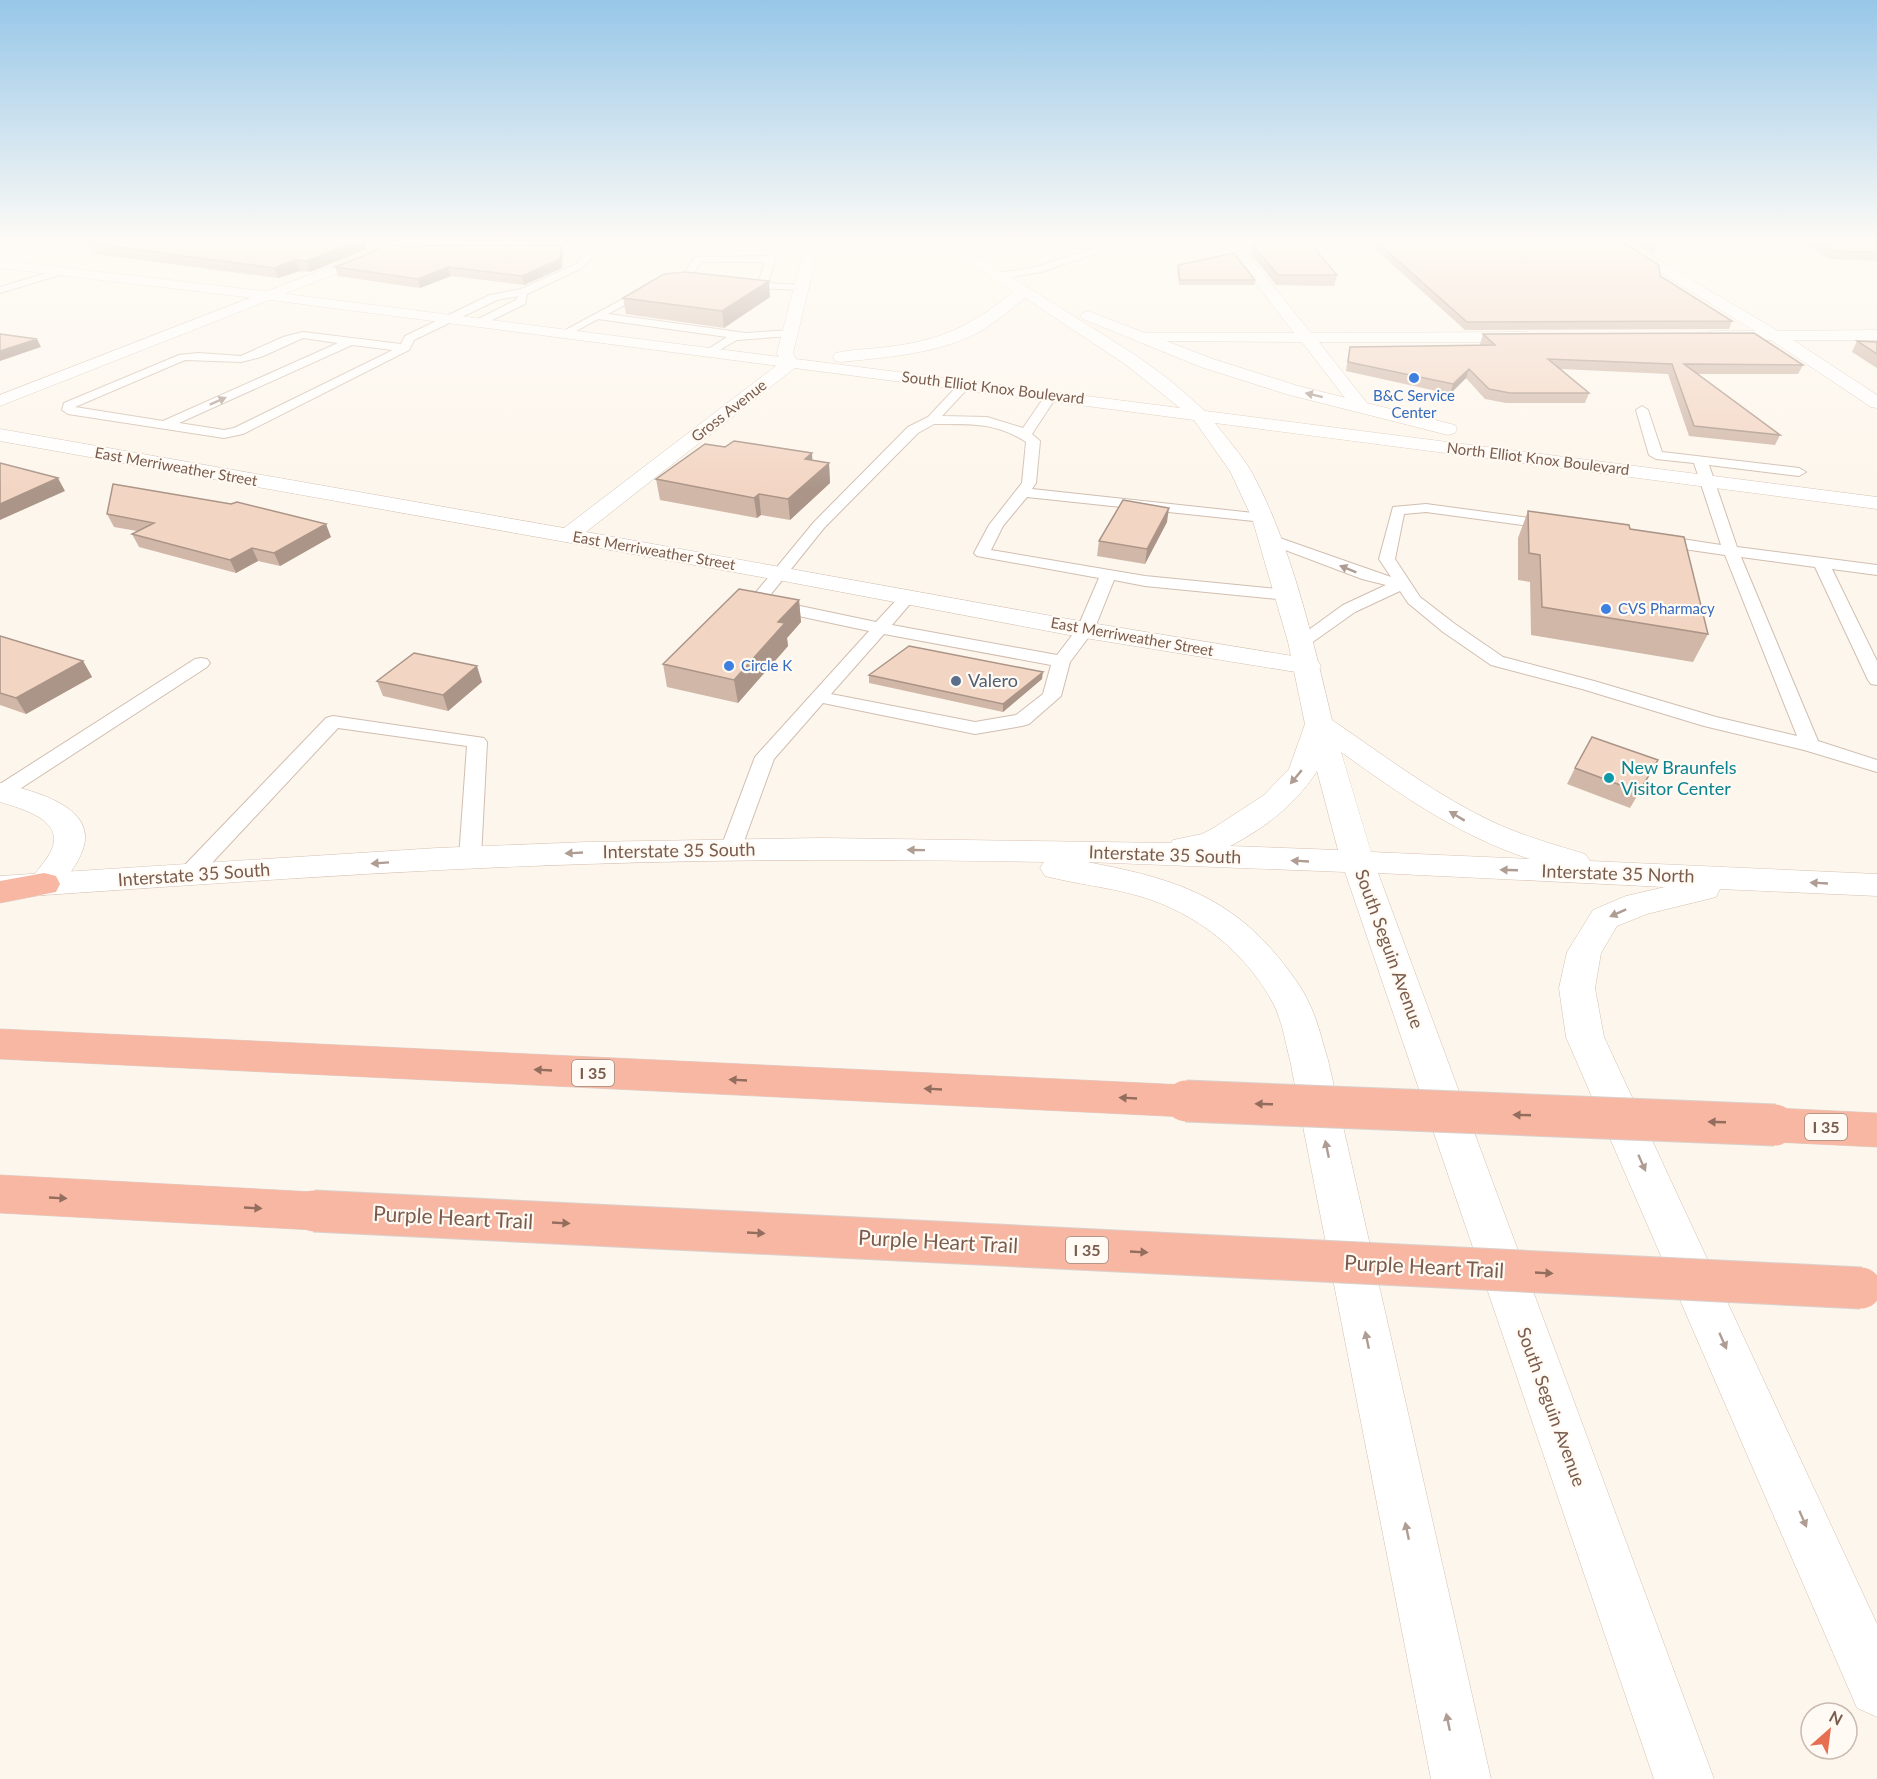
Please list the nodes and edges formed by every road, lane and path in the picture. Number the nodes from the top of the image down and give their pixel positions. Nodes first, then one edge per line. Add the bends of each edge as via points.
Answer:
1 (196, 325) edge
2 (434, 325) edge
3 (494, 325) edge
4 (580, 325) edge
5 (664, 325) edge
6 (792, 325) edge
7 (980, 325) edge
8 (1077, 325) edge
9 (1114, 325) edge
10 (1296, 325) edge
11 (1757, 325) edge
12 (790, 333) junction
13 (564, 334) junction
14 (1877, 335) edge
15 (745, 336) junction
16 (1693, 336) edge
17 (1775, 336) junction
18 (1305, 337) junction
19 (1540, 337) edge
20 (1148, 338) junction
21 (351, 341) junction
22 (405, 348) junction
23 (709, 352) junction
24 (790, 363) junction
25 (965, 385) junction
26 (1052, 396) junction
27 (0, 401) edge
28 (1877, 403) edge
29 (1361, 407) junction
30 (1642, 410) dead end
31 (1199, 416) junction
32 (932, 420) junction
33 (164, 425) junction
34 (0, 435) edge
35 (1025, 435) junction
36 (1700, 460) junction
37 (1637, 471) junction
38 (1799, 472) dead end
39 (1705, 480) junction
40 (1023, 492) junction
41 (1877, 503) edge
42 (1266, 528) junction
43 (1569, 528) edge
44 (568, 536) junction
45 (1635, 537) edge
46 (1731, 551) junction
47 (1821, 563) junction
48 (1877, 570) edge
49 (778, 573) junction
50 (1108, 576) junction
51 (1404, 585) junction
52 (1287, 595) junction
53 (908, 597) junction
54 (881, 628) junction
55 (1085, 630) junction
56 (1305, 654) junction
57 (1061, 661) junction
58 (201, 663) dead end
59 (1877, 680) edge
60 (819, 697) junction
61 (1319, 724) junction
62 (1810, 745) junction
63 (1877, 766) edge
64 (1, 792) edge
65 (731, 850) junction
66 (963, 850) junction
67 (1159, 853) junction
68 (470, 858) junction
69 (1358, 864) junction
70 (1610, 874) junction
71 (188, 875) junction
72 (1756, 880) junction
73 (44, 884) junction
74 (1877, 885) edge
75 (0, 887) edge
76 (0, 892) edge
77 (0, 1044) edge
78 (1877, 1130) edge
79 (0, 1194) edge
80 (1869, 1289) edge
81 (1877, 1688) edge
82 (1461, 1779) edge
83 (1684, 1779) edge

1 - 27 main road
2 - 22 lane via 409,338
3 - 13 main road, South Elliot Knox Boulevard
4 - 13 lane
5 - 15 lane
6 - 12 main road
7 - 24 main road via 931,343
8 - 31 main road, South Seguin Avenue via 1165,385
9 - 20 main road
10 - 18 main road
11 - 17 main road
12 - 15 lane
12 - 24 main road via 785,352
13 - 23 main road, South Elliot Knox Boulevard
14 - 17 main road
15 - 23 lane via 734,337
16 - 17 main road
17 - 28 main road
18 - 19 main road
18 - 20 main road
18 - 29 main road
29 -> 20 main road via 1217,366
21 - 22 lane
33 -> 21 lane
21 - 33 lane via 303,335 238,360 183,357 68,406 68,410
22 - 33 lane via 238,431 224,434
23 - 24 main road, South Elliot Knox Boulevard
24 - 25 main road, South Elliot Knox Boulevard
24 - 44 main road, Gross Avenue
25 - 26 main road, South Elliot Knox Boulevard
25 - 32 lane
26 - 31 main road, South Elliot Knox Boulevard
26 - 35 lane
29 - 37 main road
30 - 36 lane via 1656,455
31 - 37 main road, North Elliot Knox Boulevard
31 - 42 main road, South Seguin Avenue via 1240,470
32 - 35 lane via 987,422
32 - 49 lane via 898,443
34 - 44 main road, East Merriweather Street
35 - 40 lane via 1033,441 1033,454 1029,483
36 - 38 lane
36 - 39 lane
37 - 39 main road, North Elliot Knox Boulevard
39 - 41 main road, North Elliot Knox Boulevard
39 - 46 lane
40 - 42 lane
40 - 50 lane via 996,525 982,553
51 -> 42 lane via 1368,576
42 - 52 main road, South Seguin Avenue
43 - 51 lane via 1437,510 1398,510 1387,559
44 - 49 main road, East Merriweather Street
45 - 46 lane
46 - 47 lane
46 - 62 lane
47 - 48 lane
47 - 59 lane
49 - 53 main road, East Merriweather Street
49 - 54 lane via 756,602
50 - 52 lane
50 - 55 lane
51 - 56 lane via 1343,610
51 - 62 lane via 1414,600 1497,661 1711,722
52 - 56 main road, South Seguin Avenue
53 - 54 lane
53 - 55 main road, East Merriweather Street
54 - 57 lane
54 - 60 lane
55 - 56 main road, East Merriweather Street
55 - 57 lane
56 - 61 main road, South Seguin Avenue
57 - 60 lane via 1052,696 1023,720 975,728
58 - 64 lane
60 - 65 lane via 765,757
61 -> 67 main road via 1302,772 1264,809 1214,840
61 - 69 main road, South Seguin Avenue
70 -> 61 main road via 1471,824
62 - 63 lane
64 - 73 main road via 48,809 64,820 71,835 68,850
66 -> 65 main road, Interstate 35 South
65 -> 68 main road, Interstate 35 South
66 - 67 main road, Interstate 35 South
82 -> 66 main road via 1309,1060 1290,1002 1243,938 1211,913 1176,894 1109,877
69 -> 67 main road, Interstate 35 South
68 -> 71 main road, Interstate 35 South
68 - 71 lane via 477,742 333,722
70 -> 69 main road, Interstate 35 North
69 - 83 main road, South Seguin Avenue
70 - 72 main road, Interstate 35 North
71 - 73 main road, Interstate 35 South
74 -> 72 main road, Interstate 35 North
72 -> 81 main road via 1638,904 1605,918 1584,952 1577,988 1585,1037
73 - 75 main road, Interstate 35 South
73 - 76 highway
78 -> 77 highway, I 35, bridge
79 -> 80 highway, Purple Heart Trail / I 35, bridge

